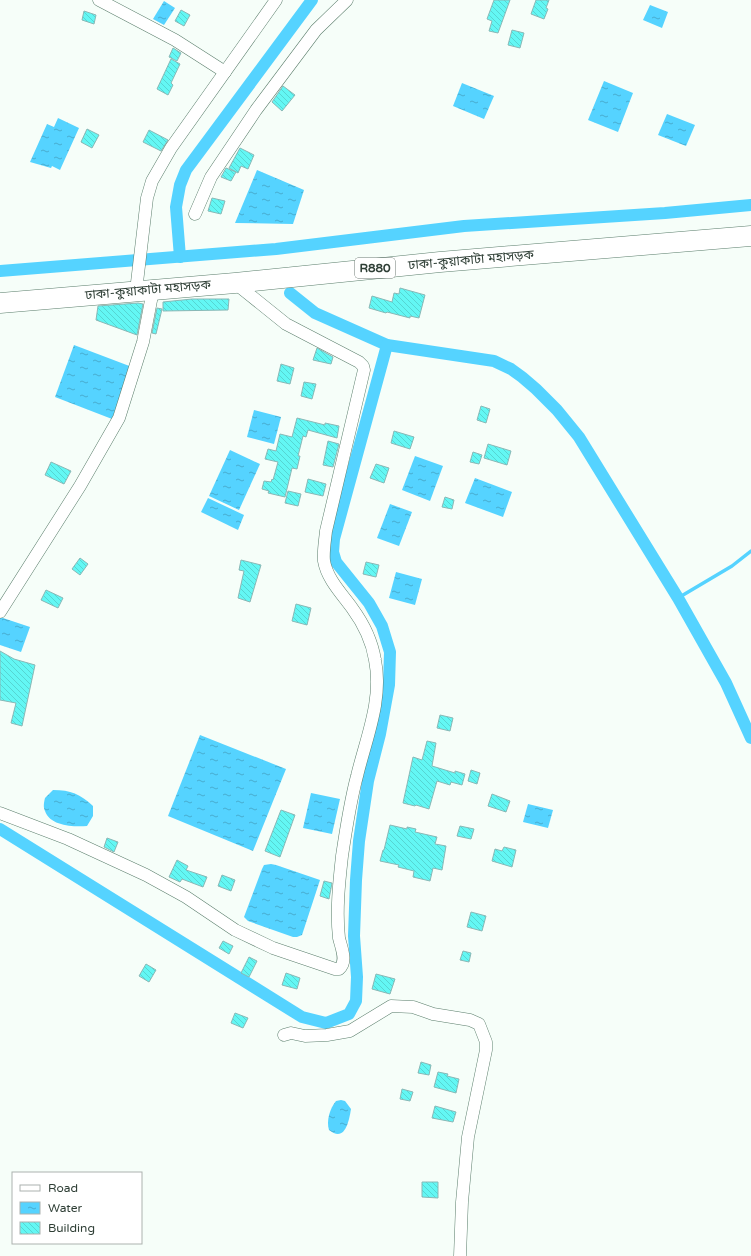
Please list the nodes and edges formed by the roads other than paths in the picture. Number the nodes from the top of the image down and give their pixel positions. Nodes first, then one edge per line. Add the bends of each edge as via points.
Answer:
1 (99, 0) edge
2 (276, 0) edge
3 (347, 0) edge
4 (225, 72) junction
5 (195, 214) dead end
6 (751, 236) edge
7 (235, 283) junction
8 (144, 290) junction
9 (0, 303) edge
10 (0, 612) edge
11 (0, 813) edge
12 (284, 1035) dead end
13 (460, 1256) edge

1 - 4 street via 175,40
2 - 4 street
3 - 5 street via 316,30 256,110 211,177
4 - 8 street via 171,148 152,181 147,198 143,237
6 - 7 main road, ঢাকা-কুয়াকাটা মহাসড়ক / R880 via 440,262
7 - 8 main road, ঢাকা-কুয়াকাটা মহাসড়ক / R880
7 - 11 street via 286,324 359,362 364,370 326,531 324,554 324,563 334,584 365,628 376,667 376,702 356,776 338,888 339,936 344,960 342,966 339,969 335,968 274,948 235,930 186,897 146,875 68,839
8 - 9 main road, ঢাকা-কুয়াকাটা মহাসড়ক / R880
8 - 10 street via 143,342 119,418 80,486
12 - 13 street via 327,1035 350,1031 391,1006 413,1007 479,1024 486,1042 486,1050 468,1137

